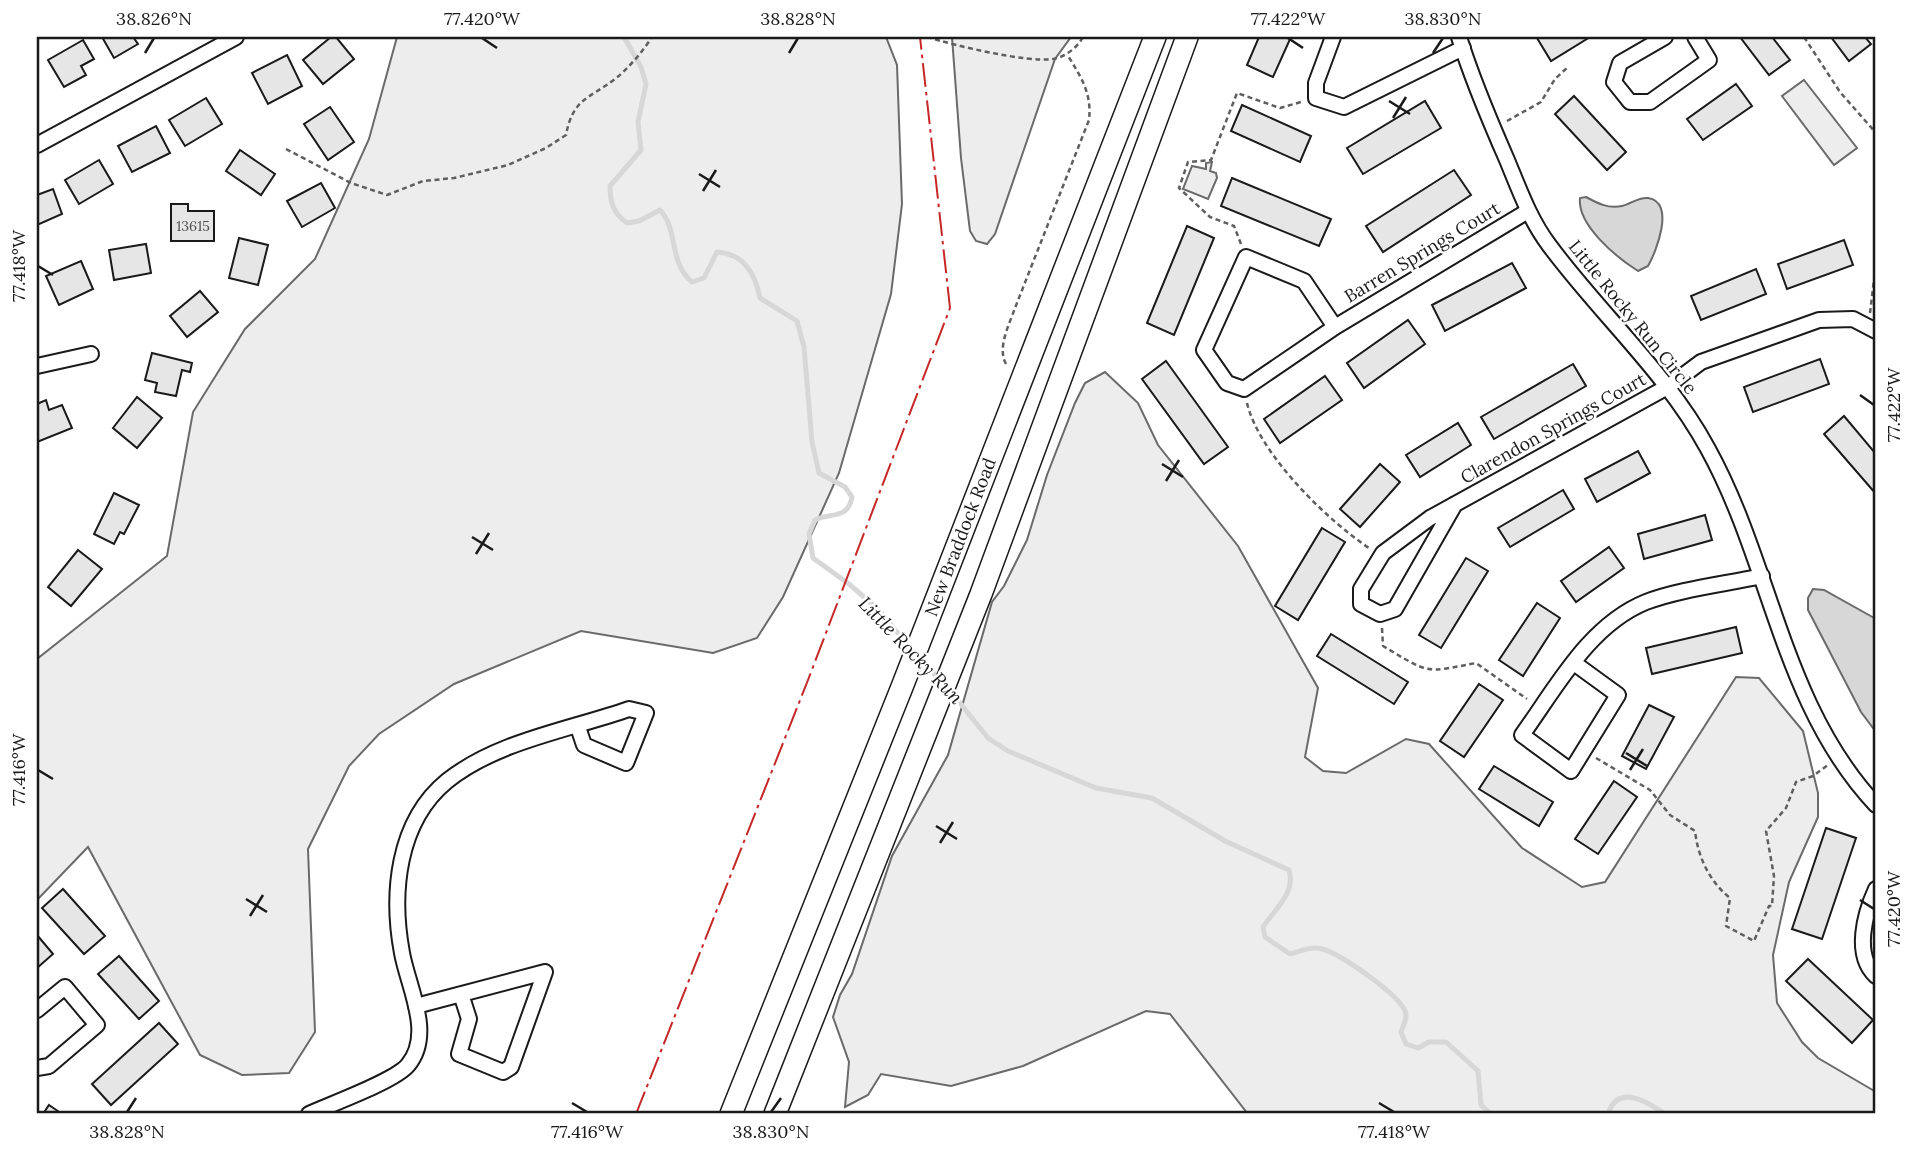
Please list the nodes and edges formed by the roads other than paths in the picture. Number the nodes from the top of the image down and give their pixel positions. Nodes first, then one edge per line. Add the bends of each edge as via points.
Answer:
1 (236, 37) edge
2 (1154, 37) edge
3 (1187, 37) edge
4 (1333, 37) edge
5 (1665, 37) edge
6 (1695, 37) edge
7 (1461, 42) edge
8 (37, 145) edge
9 (1528, 211) junction
10 (1335, 327) junction
11 (1871, 328) edge
12 (91, 354) dead end
13 (37, 366) edge
14 (1669, 386) junction
15 (1455, 504) junction
16 (1762, 576) junction
17 (1574, 663) junction
18 (578, 727) junction
19 (1876, 805) edge
20 (1876, 889) edge
21 (1876, 976) edge
22 (461, 994) junction
23 (416, 1006) junction
24 (37, 1010) edge
25 (37, 1068) edge
26 (309, 1114) edge
27 (731, 1114) edge
28 (775, 1114) edge

1 - 8 street
2 - 27 main road, New Braddock Road
3 - 28 main road via 981,594
4 - 7 street via 1316,83 1316,98 1344,107
5 - 6 street via 1620,63 1614,82 1630,102 1650,102 1709,60
7 - 9 street, Little Rocky Run Circle
9 - 10 street, Barren Springs Court
9 - 14 street, Little Rocky Run Circle via 1591,299
10 - 10 street, Barren Springs Court via 1304,281 1246,257 1204,350 1227,383 1244,390
11 - 14 street, Clarendon Springs Court via 1853,319 1819,320 1701,362
12 - 13 street
14 - 15 street, Clarendon Springs Court
14 - 16 street, Little Rocky Run Circle via 1729,489
15 - 15 street, Clarendon Springs Court via 1395,609 1380,614 1361,604 1361,589 1382,556
16 - 17 street via 1645,603 1610,624
16 - 19 street, Little Rocky Run Circle via 1802,692 1839,757
17 - 17 street via 1618,695 1571,771 1522,735
18 - 18 street via 629,709 646,713 626,763 584,745
18 - 23 street via 506,748 474,763 447,781 419,813 402,853 398,887 402,953
20 - 21 street via 1867,910 1863,943
22 - 22 street via 545,972 511,1067 503,1072 459,1054 469,1019
22 - 23 street
23 - 26 street via 418,1049 407,1067
24 - 25 street via 65,987 97,1025 49,1066

